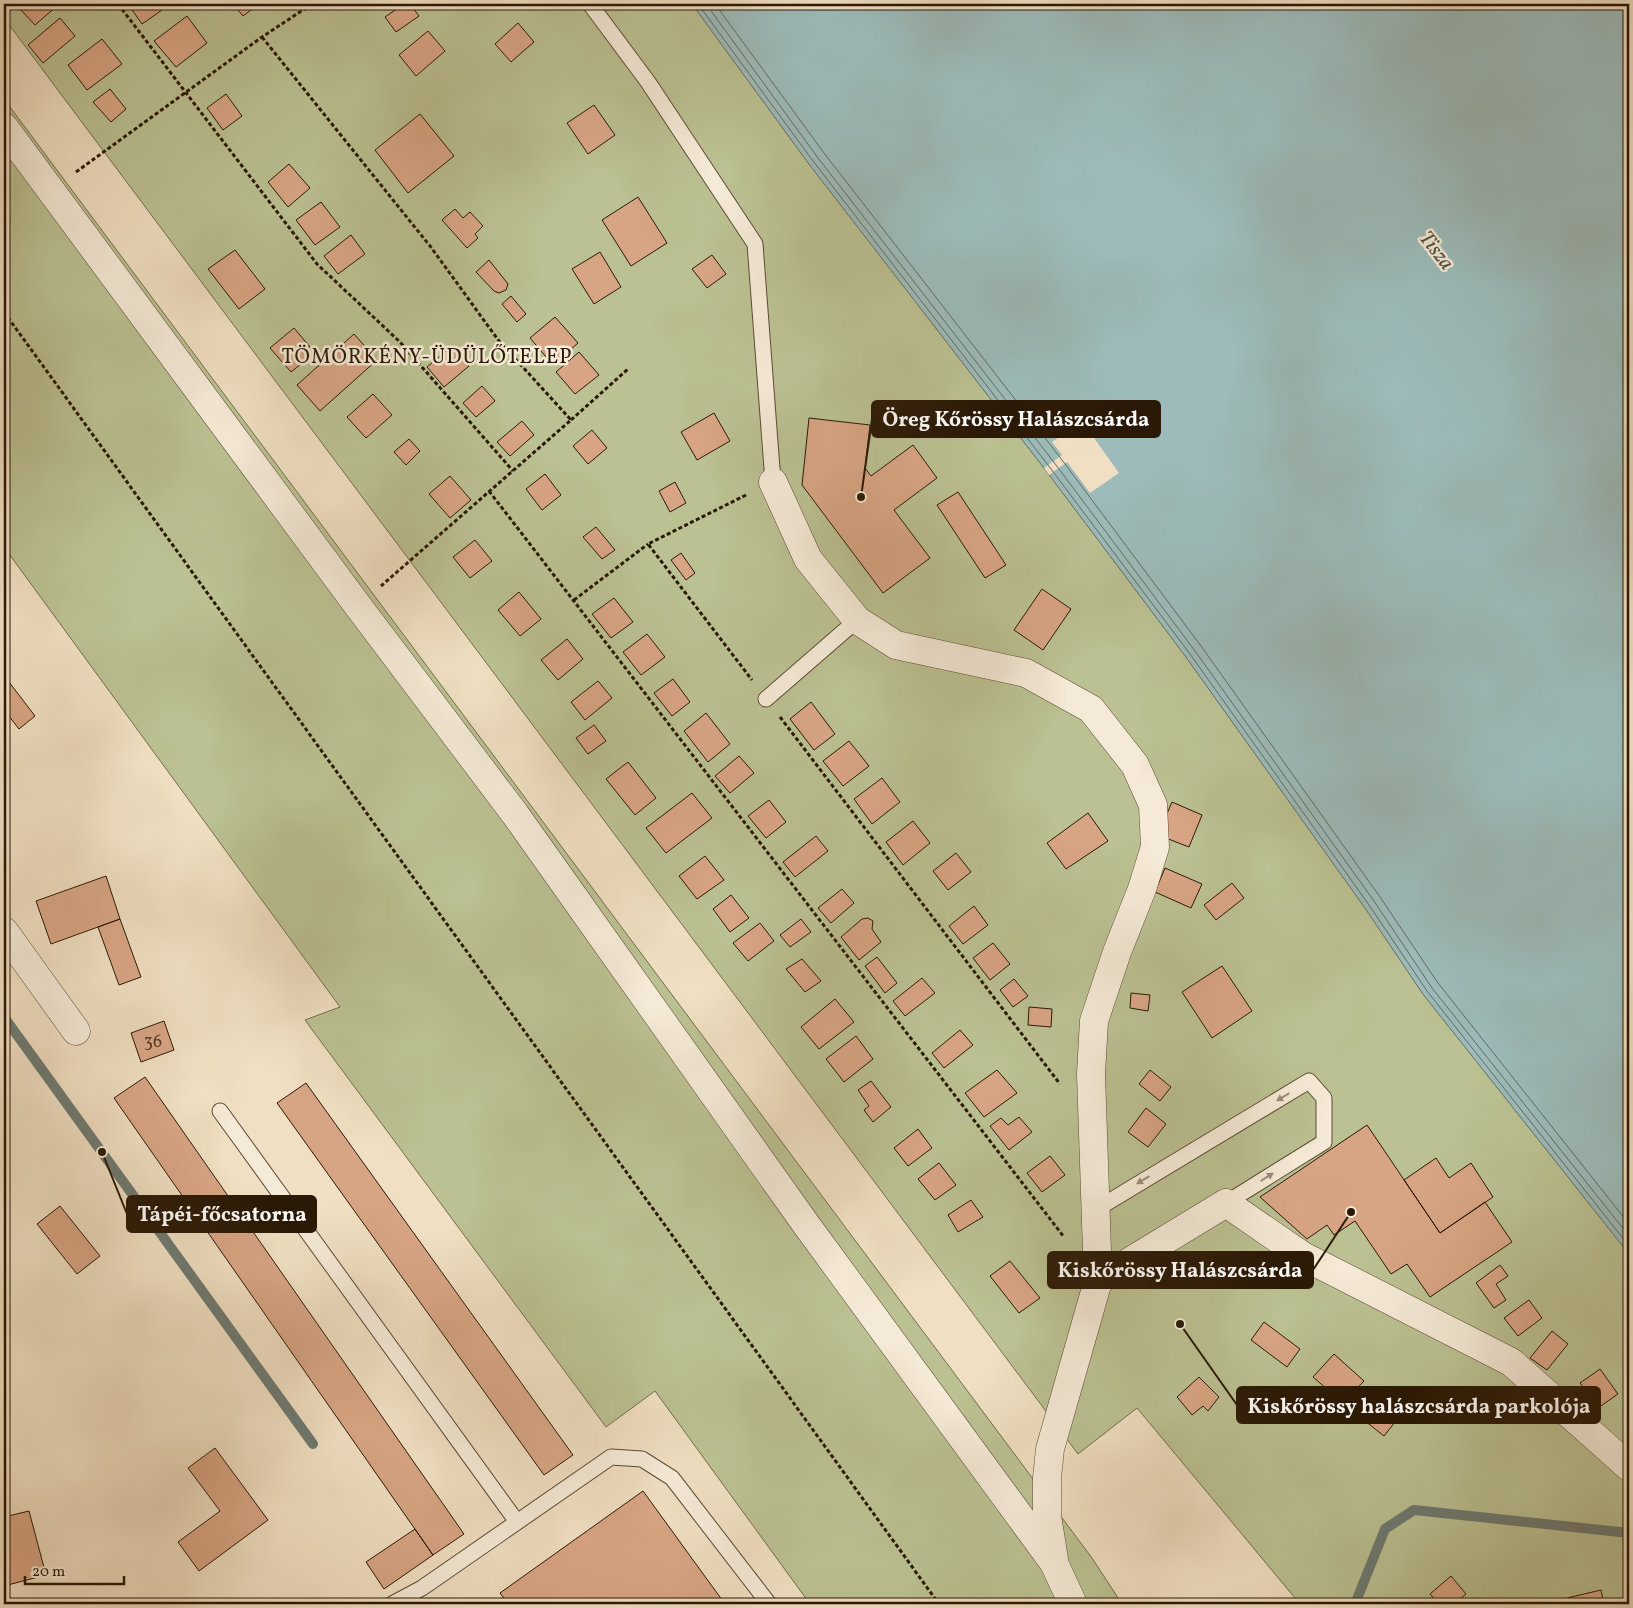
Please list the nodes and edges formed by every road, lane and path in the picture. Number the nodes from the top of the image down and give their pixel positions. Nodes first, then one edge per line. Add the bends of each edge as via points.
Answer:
1 (118, 4) edge
2 (312, 4) edge
3 (590, 4) edge
4 (262, 37) junction
5 (187, 93) junction
6 (4, 127) edge
7 (51, 190) junction
8 (4, 312) edge
9 (628, 369) dead end
10 (571, 420) junction
11 (512, 471) junction
12 (772, 482) junction
13 (489, 491) junction
14 (648, 544) junction
15 (574, 600) junction
16 (358, 606) junction
17 (857, 620) junction
18 (766, 699) junction
19 (4, 931) edge
20 (76, 1031) dead end
21 (1062, 1086) dead end
22 (220, 1111) dead end
23 (1226, 1203) junction
24 (1095, 1210) junction
25 (1068, 1241) dead end
26 (1098, 1281) junction
27 (1629, 1468) edge
28 (517, 1522) junction
29 (1054, 1564) junction
30 (392, 1604) edge
31 (769, 1604) edge
32 (939, 1604) edge
33 (1073, 1604) edge

1 - 5 path
2 - 4 path
3 - 12 lane via 648,82 755,244
4 - 5 path
4 - 10 path via 430,246 499,341
5 - 7 path
5 - 11 path via 317,264 400,342
6 - 7 street
7 - 16 street
8 - 32 path
9 - 10 path
10 - 11 path
11 - 13 path
12 - 14 path
12 - 17 street via 808,559
13 - 15 path
13 - 16 path
14 - 15 path
14 - 18 path
15 - 25 path
16 - 29 street via 516,814 805,1224
17 - 18 lane
17 - 24 street via 896,645 1026,673 1090,709 1135,765 1153,805 1155,847 1094,1021 1090,1074
18 - 21 path
19 - 20 street
22 - 28 lane
23 -> 24 lane via 1324,1142 1324,1098 1309,1082
23 - 26 street
23 - 27 street via 1303,1256 1511,1362
24 - 26 street
26 - 29 street via 1050,1449 1047,1516
28 - 30 lane via 422,1588
28 - 31 lane via 610,1457 642,1459 672,1478
29 - 33 street

